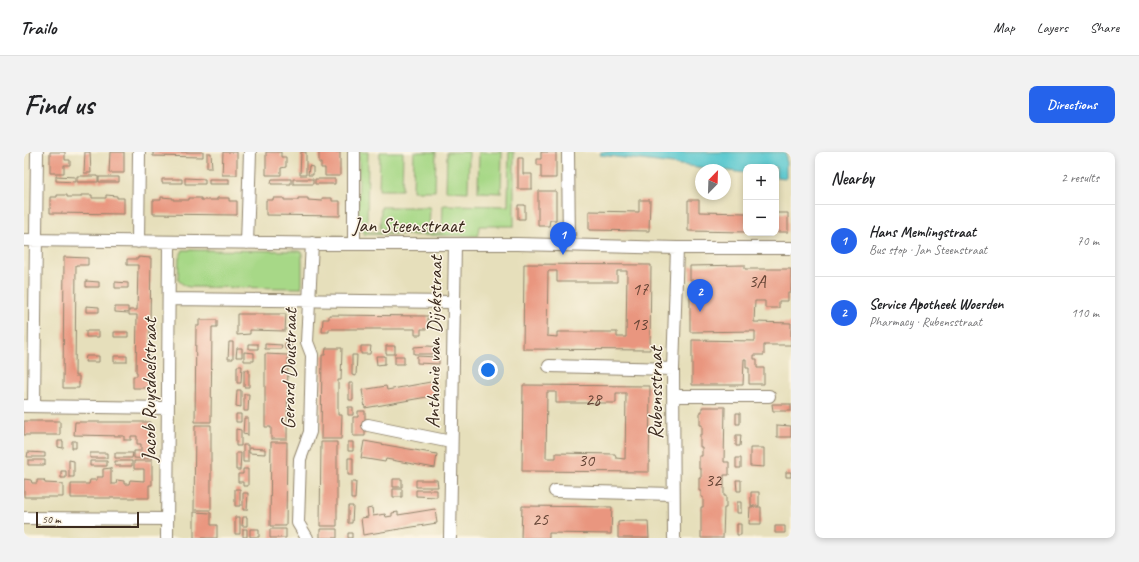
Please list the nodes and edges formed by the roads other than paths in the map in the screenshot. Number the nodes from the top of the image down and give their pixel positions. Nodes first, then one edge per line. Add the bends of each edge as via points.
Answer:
1 (37, 152) edge
2 (140, 152) edge
3 (250, 152) edge
4 (354, 152) edge
5 (568, 152) edge
6 (30, 241) edge
7 (138, 242) junction
8 (169, 242) junction
9 (248, 243) junction
10 (312, 243) junction
11 (354, 244) junction
12 (455, 244) junction
13 (569, 245) junction
14 (677, 248) junction
15 (791, 248) edge
16 (169, 299) junction
17 (309, 300) junction
18 (454, 302) junction
19 (548, 366) dead end
20 (673, 369) junction
21 (673, 396) junction
22 (769, 396) dead end
23 (29, 406) edge
24 (168, 408) junction
25 (368, 425) dead end
26 (451, 442) junction
27 (555, 490) dead end
28 (673, 494) junction
29 (24, 518) edge
30 (167, 519) junction
31 (167, 538) edge
32 (307, 538) edge
33 (450, 538) edge
34 (674, 538) edge

1 - 6 street
2 - 7 street
3 - 9 street
4 - 11 street
5 - 13 street
6 - 7 street, Jan Steenstraat
6 - 23 street
7 - 8 street, Jan Steenstraat
8 - 9 street, Jan Steenstraat
8 - 16 street, Jacob Ruysdaelstraat
9 - 10 street, Jan Steenstraat
10 - 11 street, Jan Steenstraat
10 - 17 street, Gerard Doustraat
11 - 12 street, Jan Steenstraat
12 - 13 street, Jan Steenstraat
12 - 18 street, Anthonie van Dijckstraat
13 - 14 street, Jan Steenstraat
14 - 15 street, Jan Steenstraat
14 - 20 street, Rubensstraat
16 - 17 street
16 - 24 street, Jacob Ruysdaelstraat
17 - 18 street
17 - 32 street, Gerard Doustraat via 307,342 312,355 310,432 300,459 298,523
18 - 26 street, Anthonie van Dijckstraat
19 - 20 street
20 - 21 street, Rubensstraat
21 - 22 street
21 - 28 street, Rubensstraat
23 - 24 street
24 - 30 street, Jacob Ruysdaelstraat
25 - 26 street, Anthonie van Dijckstraat
26 - 33 street, Anthonie van Dijckstraat
27 - 28 street
28 - 34 street, Rubensstraat
29 - 30 street
30 - 31 street, Jacob Ruysdaelstraat

